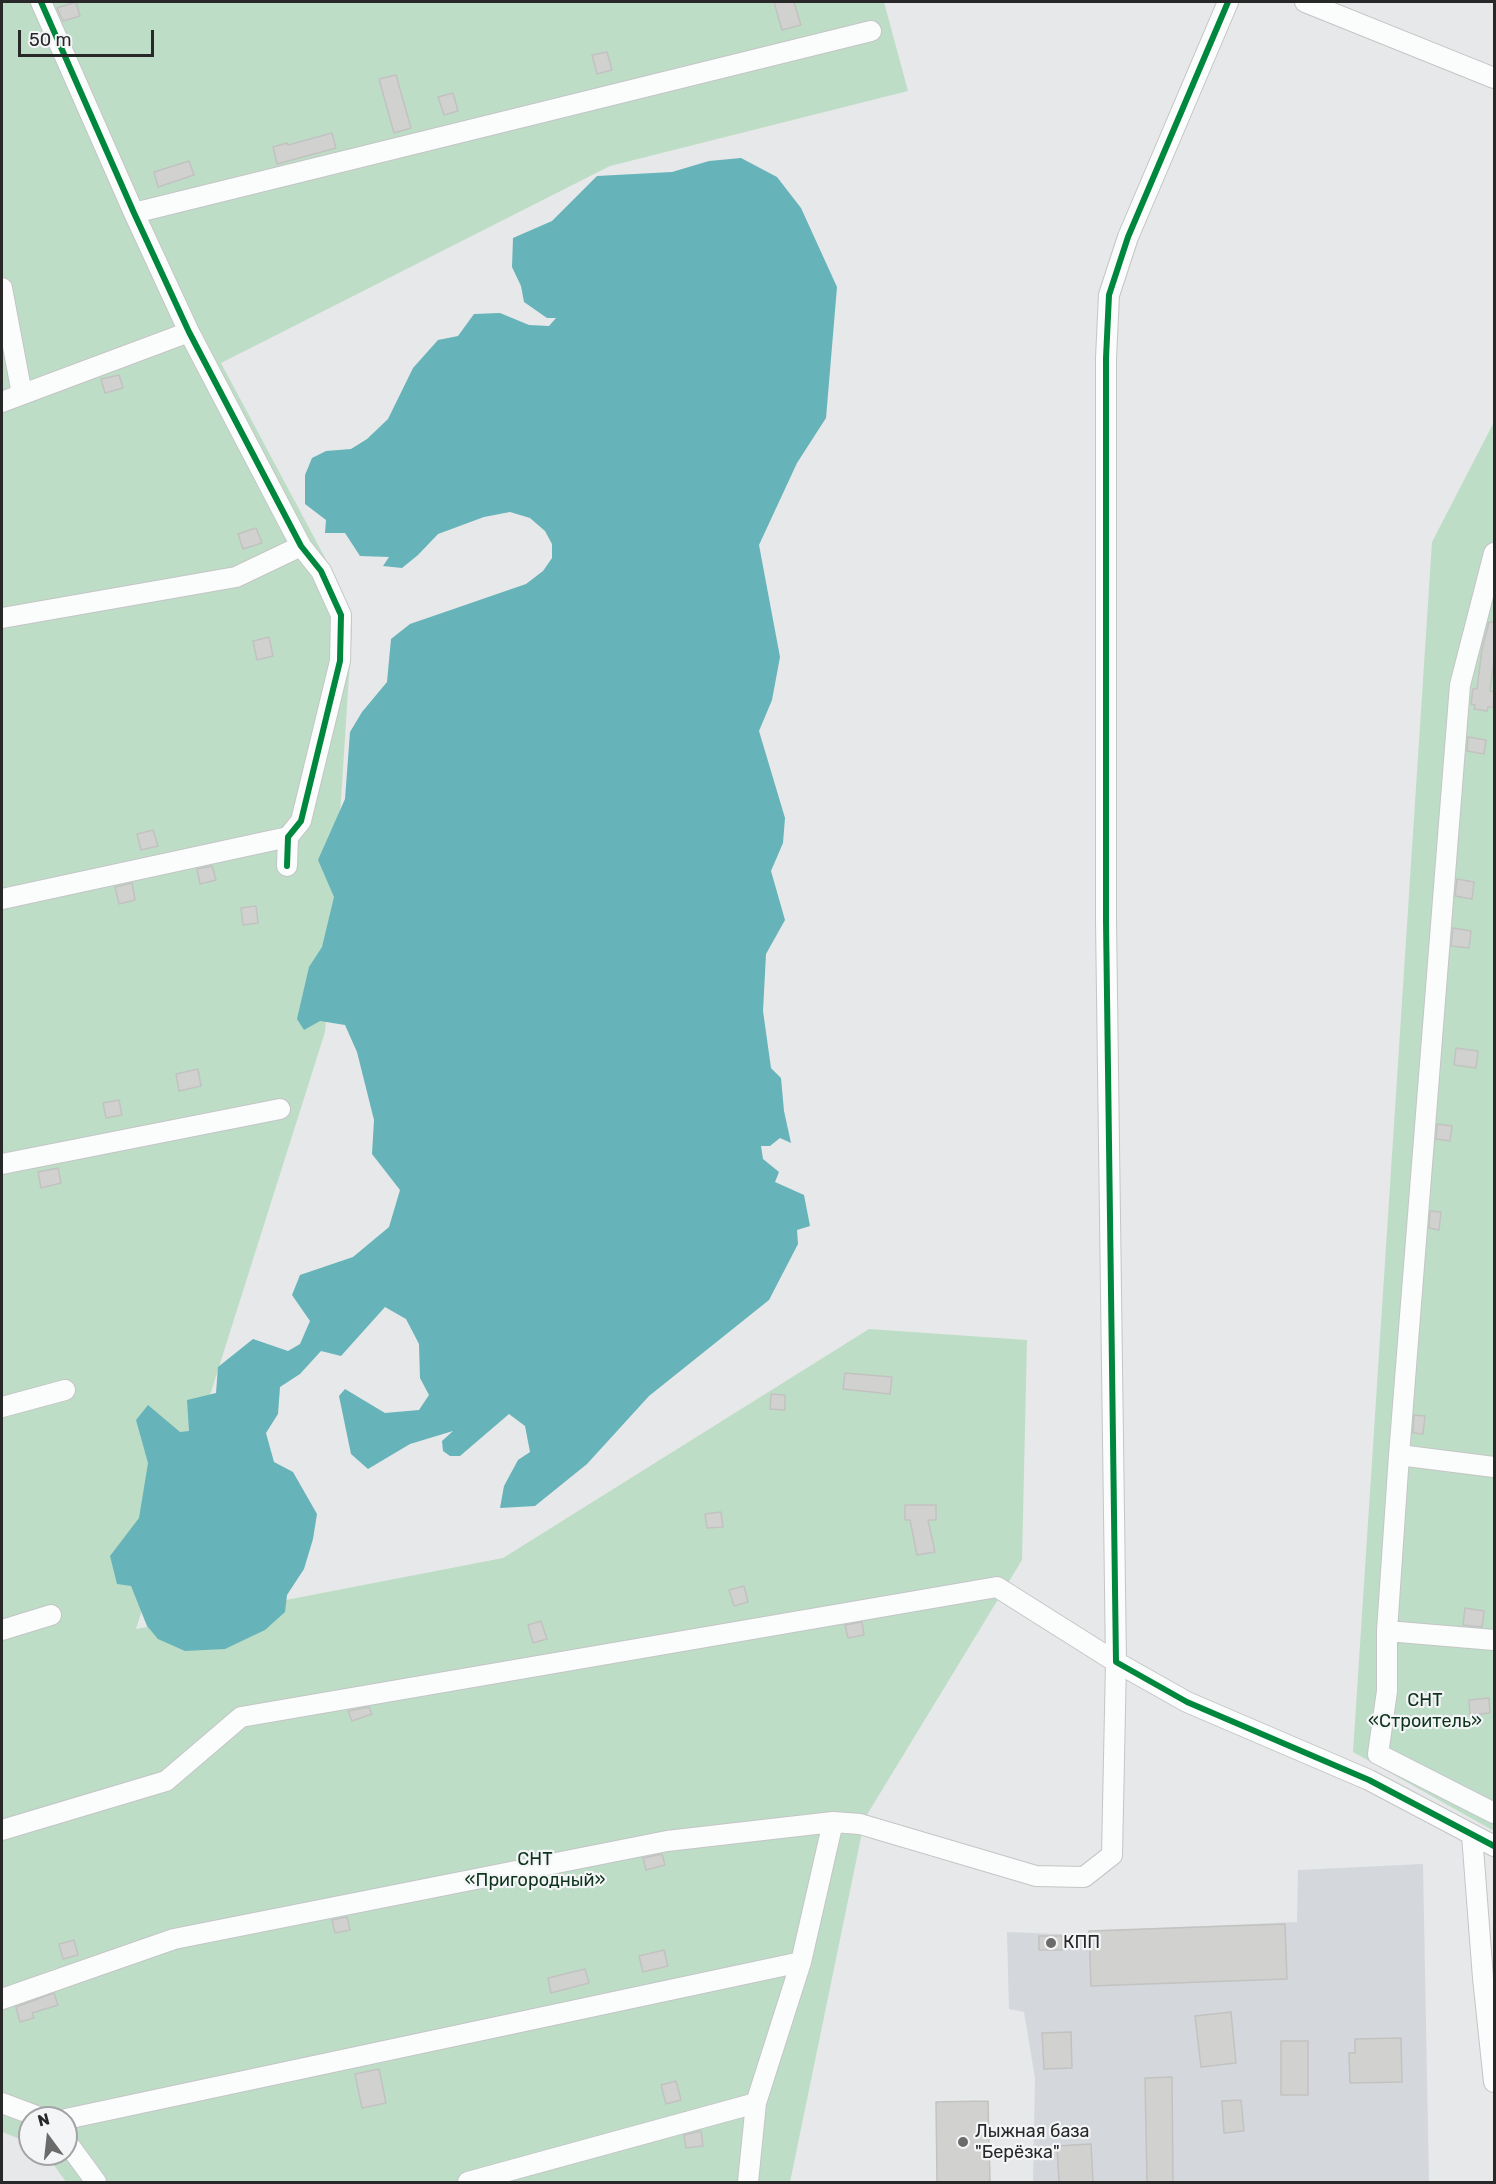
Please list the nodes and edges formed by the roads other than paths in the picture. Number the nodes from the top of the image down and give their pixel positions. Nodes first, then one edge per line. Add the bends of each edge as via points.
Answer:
1 (42, 2) edge
2 (1228, 2) edge
3 (1305, 2) edge
4 (871, 32) dead end
5 (1494, 78) edge
6 (134, 213) junction
7 (2, 288) edge
8 (189, 333) junction
9 (22, 394) junction
10 (2, 402) edge
11 (301, 546) junction
12 (1494, 553) edge
13 (2, 618) edge
14 (288, 837) junction
15 (287, 867) dead end
16 (2, 899) edge
17 (279, 1109) dead end
18 (2, 1164) edge
19 (65, 1390) dead end
20 (2, 1407) edge
21 (1399, 1455) junction
22 (1494, 1467) edge
23 (51, 1615) dead end
24 (2, 1630) edge
25 (1387, 1631) junction
26 (1494, 1640) edge
27 (1116, 1662) junction
28 (1494, 1813) edge
29 (833, 1822) junction
30 (2, 1830) edge
31 (1472, 1835) junction
32 (1494, 1846) edge
33 (801, 1962) junction
34 (2, 1999) edge
35 (1494, 2082) edge
36 (2, 2103) edge
37 (756, 2103) junction
38 (18, 2109) edge
39 (78, 2116) edge
40 (78, 2157) edge
41 (96, 2182) edge
42 (468, 2182) edge
43 (748, 2182) edge

1 - 6 street
2 - 27 street via 1128,237 1109,295 1106,921
3 - 5 street
4 - 6 street
6 - 8 street
7 - 9 street
8 - 9 street
8 - 11 street
9 - 10 street
11 - 13 street via 236,577
11 - 14 street via 321,571 341,615 340,661 301,821
12 - 21 street via 1460,685
14 - 15 street
14 - 16 street
17 - 18 street
19 - 20 street
21 - 22 street
21 - 25 street
23 - 24 street
25 - 26 street
25 - 28 street via 1388,1691 1378,1754
27 - 29 street via 1112,1855 1084,1877 1036,1876 860,1824
27 - 30 street via 997,1587 241,1717 166,1781
27 - 31 street via 1187,1702 1369,1780
29 - 33 street
29 - 34 street via 668,1841 174,1939
31 - 32 street
31 - 35 street
33 - 37 street
33 - 39 street
36 - 38 street
37 - 42 street
37 - 43 street
40 - 41 street

